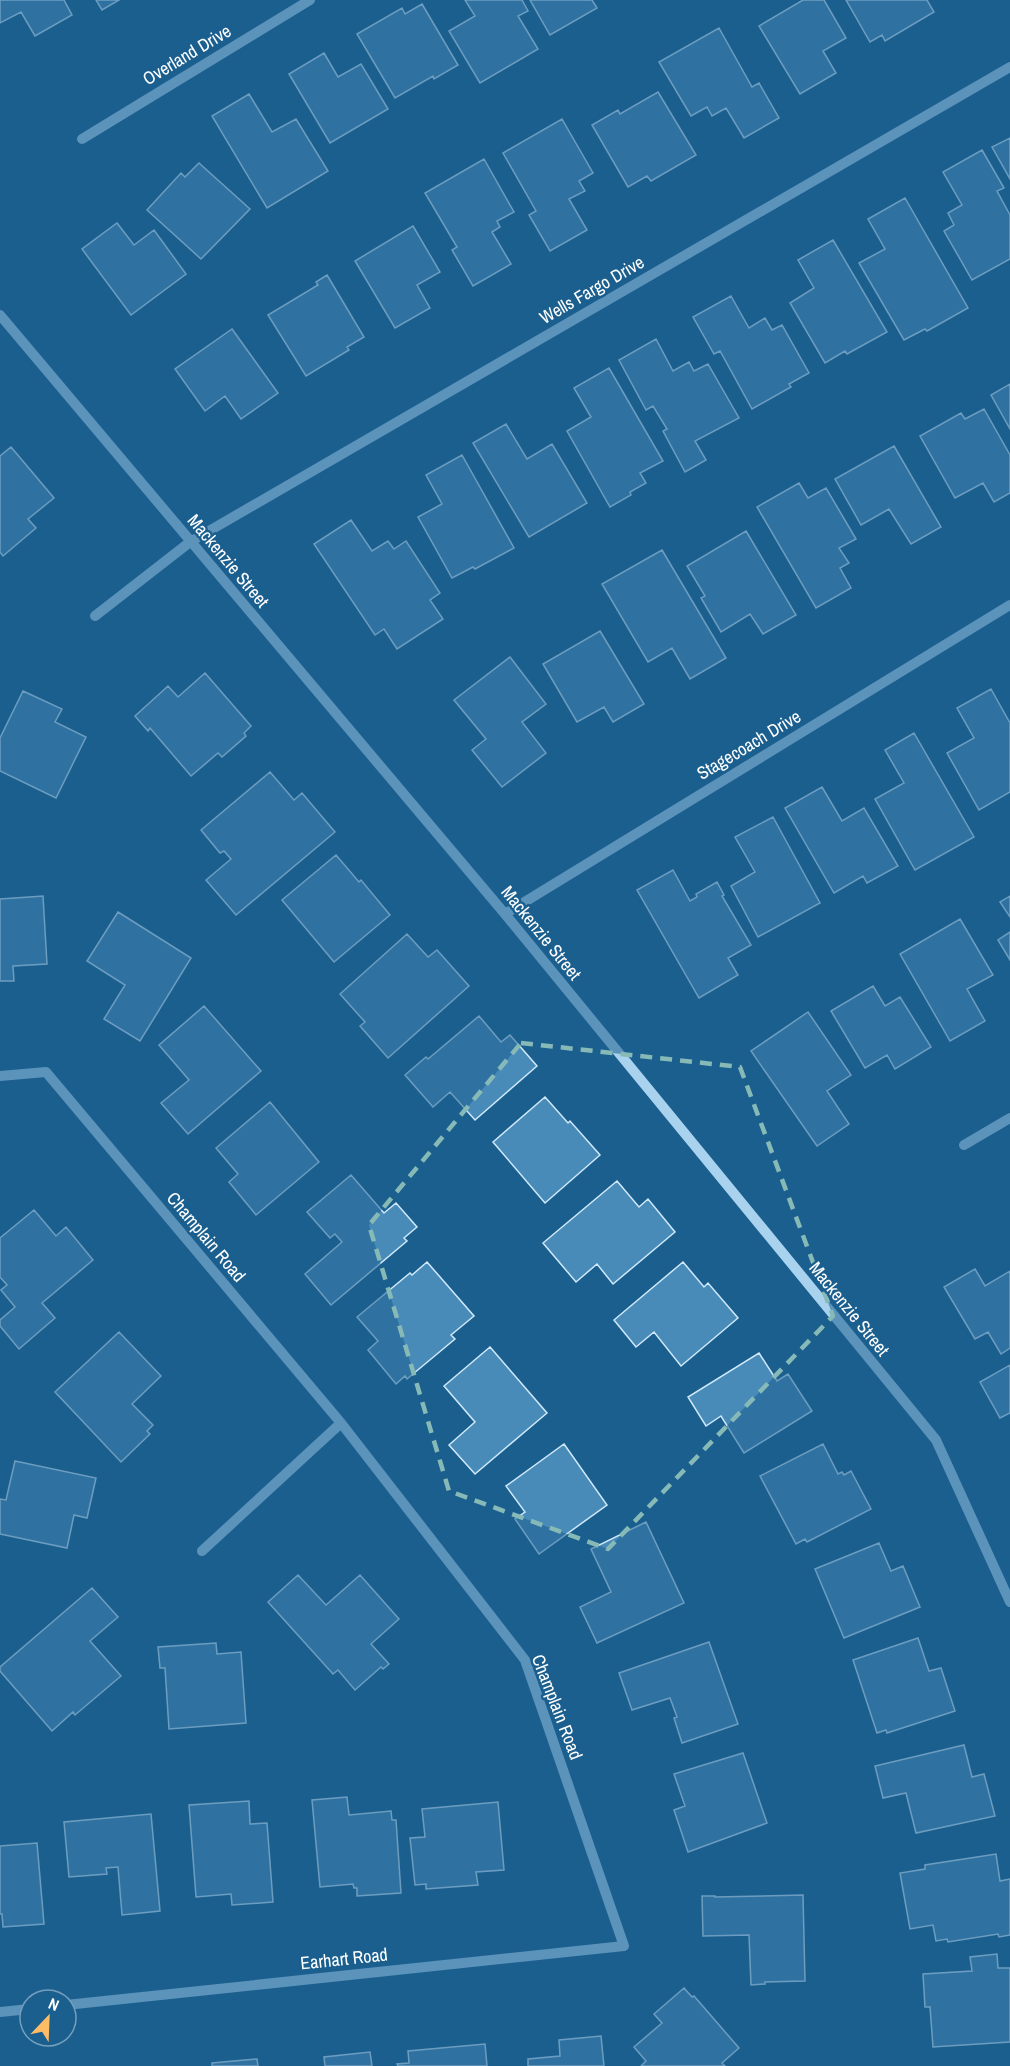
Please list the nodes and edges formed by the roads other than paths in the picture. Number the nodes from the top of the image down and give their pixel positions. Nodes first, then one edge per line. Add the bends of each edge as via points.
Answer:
1 (310, 0) edge
2 (1010, 67) edge
3 (82, 139) dead end
4 (0, 315) edge
5 (190, 542) junction
6 (1010, 605) edge
7 (95, 616) dead end
8 (505, 914) junction
9 (0, 1076) edge
10 (1010, 1118) edge
11 (964, 1145) dead end
12 (341, 1423) junction
13 (202, 1551) dead end
14 (1010, 1602) edge
15 (624, 1946) joint
16 (78, 2004) edge
17 (18, 2010) edge
18 (0, 2012) edge

1 - 3 street, Overland Drive
2 - 5 street, Wells Fargo Drive
4 - 5 street, Mackenzie Street
5 - 7 street, Wells Fargo Drive
5 - 8 street, Mackenzie Street
6 - 8 street, Stagecoach Drive
8 - 14 street, Mackenzie Street via 936,1440
9 - 12 street, Champlain Road via 46,1072
10 - 11 street
12 - 13 street
12 - 15 street, Champlain Road via 525,1660
15 - 16 street, Earhart Road
17 - 18 street

